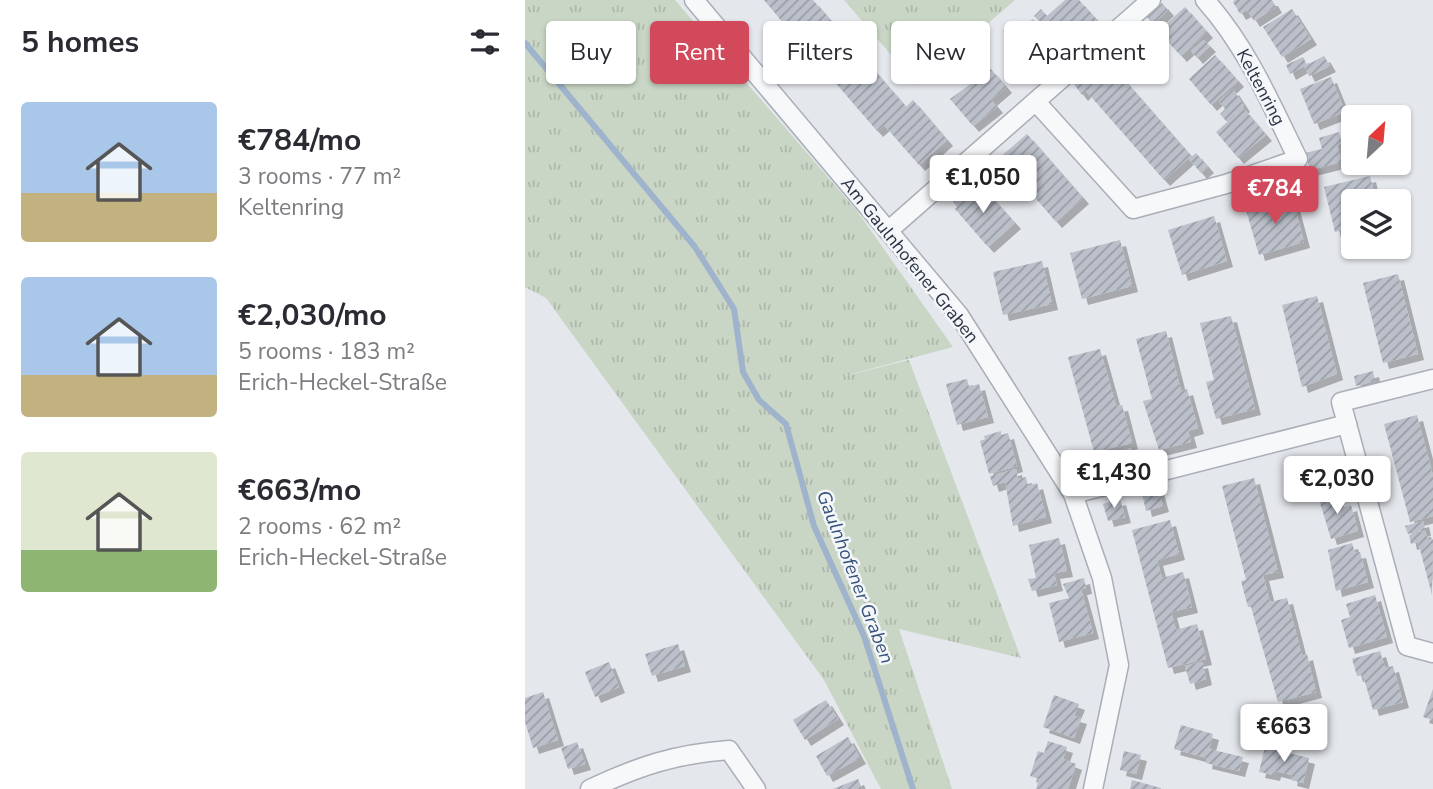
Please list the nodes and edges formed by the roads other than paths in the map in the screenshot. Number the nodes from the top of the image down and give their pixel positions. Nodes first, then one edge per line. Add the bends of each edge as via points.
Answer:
1 (694, 0) edge
2 (1151, 0) edge
3 (1205, 0) edge
4 (1035, 102) junction
5 (888, 231) junction
6 (1433, 379) edge
7 (1347, 424) junction
8 (1073, 494) junction
9 (1433, 653) edge
10 (590, 789) edge
11 (756, 789) edge
12 (1093, 789) edge

1 - 5 street, Am Gaulnhofener Graben
2 - 4 street
3 - 4 street, Keltenring via 1254,68 1299,159 1133,209
4 - 5 street
5 - 8 street, Am Gaulnhofener Graben via 959,315
6 - 7 street via 1341,402
7 - 8 street
7 - 9 street via 1407,646
8 - 12 street, Am Gaulnhofener Graben via 1102,578 1119,664
10 - 11 street via 643,764 729,750

